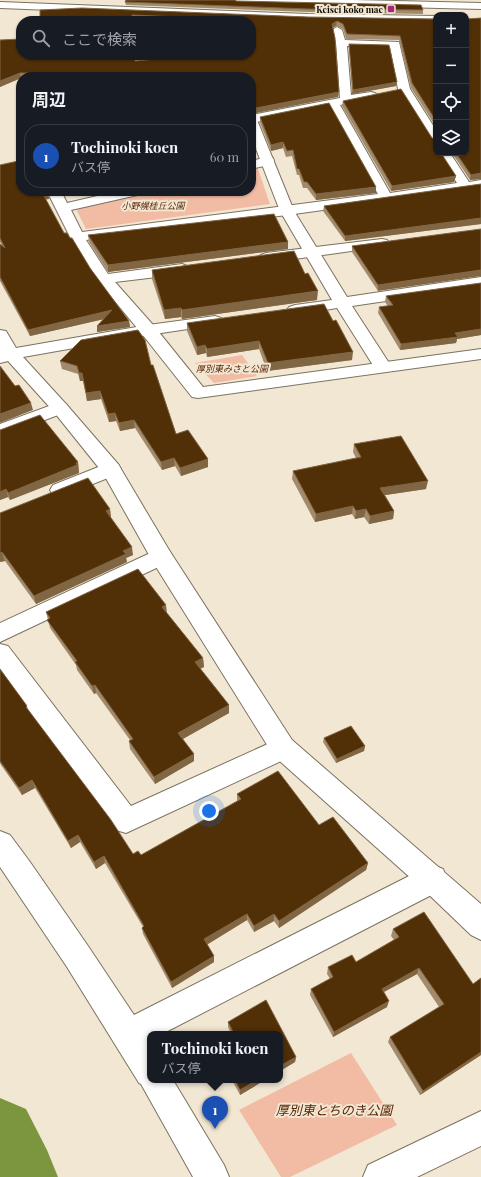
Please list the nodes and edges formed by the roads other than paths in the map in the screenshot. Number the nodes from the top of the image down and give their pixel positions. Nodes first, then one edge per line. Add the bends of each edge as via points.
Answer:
1 (236, 0) edge
2 (454, 3) edge
3 (0, 5) edge
4 (431, 5) junction
5 (481, 6) edge
6 (106, 9) junction
7 (433, 12) edge
8 (105, 16) edge
9 (167, 16) edge
10 (256, 17) edge
11 (334, 17) junction
12 (433, 19) edge
13 (341, 43) junction
14 (404, 89) junction
15 (346, 100) junction
16 (333, 103) junction
17 (256, 119) edge
18 (256, 132) edge
19 (433, 135) edge
20 (446, 156) edge
21 (268, 161) junction
22 (256, 164) edge
23 (481, 184) edge
24 (465, 186) junction
25 (57, 196) edge
26 (115, 196) edge
27 (386, 197) junction
28 (63, 208) junction
29 (287, 210) junction
30 (77, 237) junction
31 (397, 241) edge
32 (313, 252) junction
33 (251, 260) edge
34 (197, 267) edge
35 (104, 279) junction
36 (481, 282) edge
37 (342, 303) junction
38 (280, 312) edge
39 (233, 318) edge
40 (148, 330) junction
41 (4, 349) edge
42 (481, 354) edge
43 (382, 366) junction
44 (60, 408) junction
45 (0, 430) edge
46 (111, 469) junction
47 (44, 496) edge
48 (161, 556) junction
49 (0, 633) edge
50 (0, 653) edge
51 (283, 748) junction
52 (0, 844) edge
53 (433, 879) junction
54 (481, 925) edge
55 (128, 1035) junction
56 (147, 1067) edge
57 (157, 1083) edge
58 (481, 1128) edge
59 (212, 1177) edge
60 (380, 1177) edge

1 - 4 street
2 - 4 street
2 - 5 street
3 - 6 street
4 - 7 street
6 - 8 street
6 - 9 street
10 - 11 street
11 - 12 street
11 - 13 street
13 - 14 street via 396,44
13 - 15 street
14 - 15 street
14 - 19 street
15 - 16 street
16 - 17 street
16 - 27 street
18 - 21 street
20 - 24 street
21 - 22 street
21 - 29 street
23 - 24 street
24 - 27 street
25 - 28 street
26 - 28 street
27 - 29 street
28 - 30 street
29 - 30 street
29 - 32 street
30 - 35 street
31 - 32 street
32 - 33 street
32 - 37 street
34 - 35 street
35 - 40 street
36 - 37 street
37 - 38 street
37 - 43 street
39 - 40 street
40 - 41 street
40 - 43 street via 198,392
41 - 44 street
42 - 43 street
44 - 45 street
44 - 46 street
46 - 47 street
46 - 48 street
48 - 49 street
48 - 51 street
50 - 51 street via 126,821
51 - 53 street
52 - 55 street
53 - 54 street
53 - 55 street
55 - 56 street
57 - 59 street
58 - 60 street

